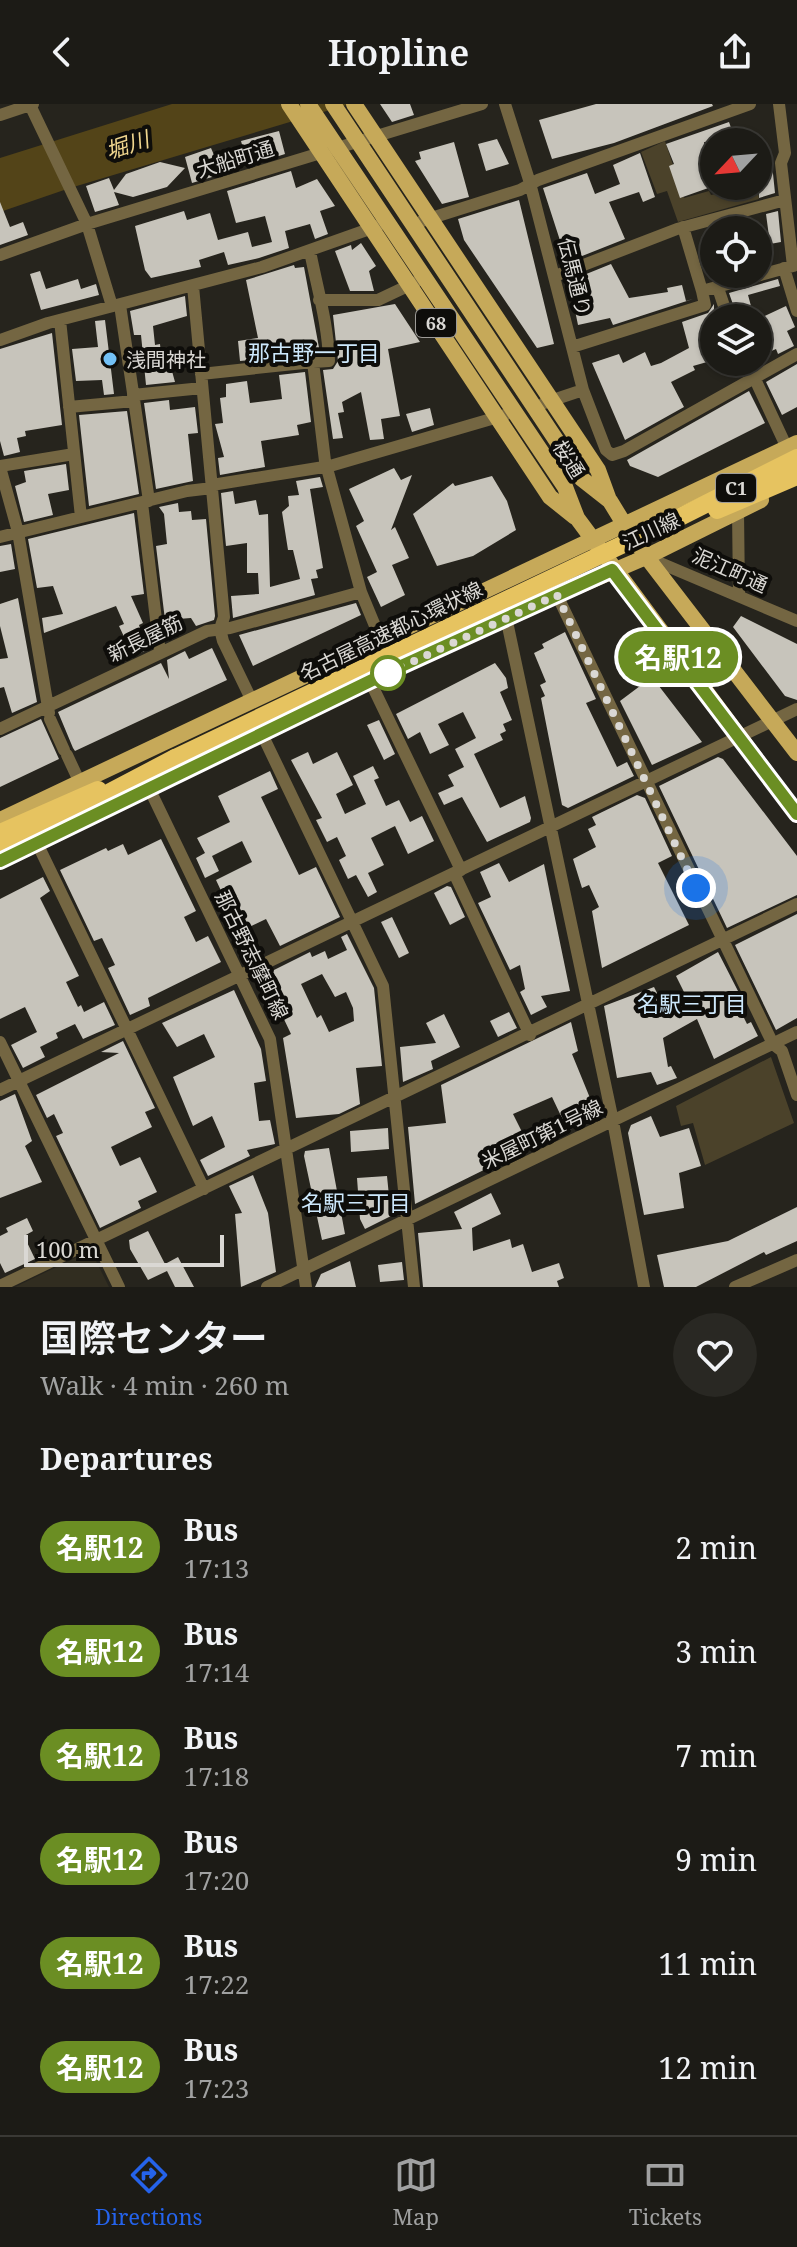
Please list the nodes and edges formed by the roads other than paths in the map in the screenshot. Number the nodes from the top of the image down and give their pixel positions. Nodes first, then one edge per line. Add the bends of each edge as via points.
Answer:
1 (31, 104) edge
2 (289, 104) edge
3 (354, 104) edge
4 (482, 104) edge
5 (505, 104) edge
6 (750, 104) edge
7 (779, 104) edge
8 (335, 107) edge
9 (7, 110) edge
10 (309, 114) edge
11 (376, 137) junction
12 (358, 143) junction
13 (330, 151) junction
14 (797, 162) edge
15 (781, 163) junction
16 (530, 183) junction
17 (785, 200) junction
18 (430, 218) junction
19 (87, 224) junction
20 (412, 224) junction
21 (380, 225) junction
22 (683, 227) junction
23 (794, 250) edge
24 (310, 251) junction
25 (0, 255) edge
26 (788, 267) junction
27 (772, 272) edge
28 (555, 276) junction
29 (418, 281) junction
30 (193, 286) junction
31 (718, 288) joint
32 (702, 291) junction
33 (319, 300) junction
34 (723, 304) edge
35 (116, 306) junction
36 (797, 311) edge
37 (60, 320) junction
38 (0, 340) edge
39 (572, 347) junction
40 (797, 354) edge
41 (313, 362) junction
42 (201, 374) junction
43 (754, 378) junction
44 (202, 388) junction
45 (583, 390) junction
46 (134, 398) junction
47 (551, 400) junction
48 (69, 407) junction
49 (534, 407) junction
50 (515, 412) junction
51 (498, 417) junction
52 (794, 449) edge
53 (74, 454) junction
54 (330, 466) junction
55 (0, 467) edge
56 (797, 476) edge
57 (797, 482) edge
58 (212, 487) junction
59 (610, 501) junction
60 (146, 502) junction
61 (738, 511) junction
62 (81, 517) junction
63 (577, 518) junction
64 (676, 519) junction
65 (623, 524) junction
66 (18, 532) junction
67 (0, 537) edge
68 (592, 540) junction
69 (646, 557) junction
70 (612, 570) junction
71 (361, 592) junction
72 (557, 595) junction
73 (739, 595) junction
74 (506, 617) junction
75 (797, 621) edge
76 (220, 629) junction
77 (380, 638) junction
78 (160, 653) junction
79 (370, 681) junction
80 (252, 701) junction
81 (797, 709) edge
82 (49, 713) junction
83 (772, 720) junction
84 (0, 729) edge
85 (262, 734) junction
86 (739, 738) junction
87 (797, 753) edge
88 (175, 758) junction
89 (646, 781) junction
90 (80, 783) junction
91 (149, 788) junction
92 (797, 814) edge
93 (0, 820) edge
94 (551, 827) junction
95 (0, 833) edge
96 (37, 843) junction
97 (0, 850) edge
98 (0, 861) edge
99 (457, 871) junction
100 (797, 904) edge
101 (352, 921) junction
102 (722, 941) junction
103 (239, 974) junction
104 (587, 1006) junction
105 (126, 1028) junction
106 (797, 1032) edge
107 (530, 1035) junction
108 (0, 1042) edge
109 (773, 1044) junction
110 (19, 1081) junction
111 (0, 1090) edge
112 (797, 1095) edge
113 (395, 1097) junction
114 (613, 1121) junction
115 (288, 1148) junction
116 (204, 1189) junction
117 (407, 1222) junction
118 (97, 1241) junction
119 (797, 1260) edge
120 (304, 1271) junction
121 (0, 1286) edge
122 (119, 1287) edge
123 (267, 1287) edge
124 (306, 1287) edge
125 (414, 1287) edge
126 (644, 1287) edge
127 (735, 1287) edge

1 - 9 street
1 - 19 street
2 - 10 main road, 68
3 - 11 main road, 68
4 - 11 street, 大船町通
5 - 16 street, 伝馬通り
6 - 16 street
7 - 15 street via 785,158
8 - 12 main road, 桜通 / 68
10 - 13 main road, 桜通 / 68
11 - 12 street, 大船町通
11 - 18 main road, 68
12 - 13 street, 大船町通
12 - 20 main road, 桜通 / 68
13 - 19 street, 大船町通
13 - 21 main road, 桜通 / 68
14 - 15 street
15 - 17 street
16 - 18 street
16 - 28 street, 伝馬通り
17 - 22 street
17 - 23 street
18 - 20 street
18 - 47 main road, 68
19 - 25 street, 大船町通
19 - 35 street
20 - 49 main road, 桜通 / 68
21 - 24 street
21 - 29 main road, 桜通 / 68
22 - 28 street
22 - 32 street
23 - 26 street
24 - 30 street
24 - 33 street
26 - 27 street
26 - 36 street
28 - 39 street, 伝馬通り
29 - 33 street via 378,300
29 - 50 main road, 桜通 / 68
29 - 51 main road, 68
30 - 35 street
30 - 42 street
31 - 32 street
31 - 34 street
32 - 39 street via 705,305
33 - 41 street via 328,326 329,361
35 - 37 street
35 - 46 street
37 - 38 street
37 - 48 street
39 - 45 street, 伝馬通り
40 - 43 street
41 - 42 street
41 - 54 street via 325,461
42 - 44 street
43 - 45 street, 伝馬通り via 612,455
43 - 52 street
44 - 46 street
44 - 58 street
45 - 47 street
46 - 48 street
46 - 60 street
47 - 49 street
47 - 59 main road, 68 via 598,470
48 - 53 street
49 - 59 main road, 桜通 / 68 via 582,479
50 - 51 street
50 - 63 main road, 桜通 / 68 via 565,487
51 - 54 street
51 - 63 main road, 68 via 550,497
52 - 64 highway, 名古屋高速都心環状線 / C1
52 - 65 main road, 江川線
53 - 55 street
53 - 62 street
54 - 58 street
54 - 71 street
55 - 66 street
56 - 64 highway via 705,516
57 - 61 main road, 江川線
58 - 60 street
58 - 76 street via 224,617
59 - 65 main road, 桜通 / 68
60 - 62 street
60 - 78 street
61 - 69 main road, 江川線
61 - 73 street
62 - 66 street
63 - 68 main road, 桜通 / 68
64 - 88 highway, 名古屋高速都心環状線 / C1, bridge
65 - 68 main road, 江川線
65 - 69 main road, 桜通 / 68
66 - 67 street
66 - 82 street
68 - 70 main road, 桜通 / 68
68 - 77 main road, 江川線
69 - 70 main road, 江川線
69 - 73 street, 泥江町通
69 - 83 main road, 桜通 / 68
70 - 72 main road, 江川線
70 - 86 main road, 桜通 / 68
71 - 76 street, 新長屋筋
71 - 77 street
72 - 74 main road, 江川線
72 - 89 street
73 - 75 street, 泥江町通
74 - 79 main road, 江川線
74 - 94 street
76 - 78 street, 新長屋筋
76 - 80 street
77 - 80 main road, 江川線
78 - 82 street, 新長屋筋
79 - 85 main road, 江川線
79 - 99 street
80 - 90 main road, 江川線
81 - 83 street
82 - 84 street, 新長屋筋
82 - 90 street
83 - 86 street
83 - 87 main road, 桜通 / 68
85 - 91 main road, 江川線
85 - 101 street
86 - 89 street
86 - 92 main road, 桜通 / 68
88 - 95 highway, 名古屋高速都心環状線 / C1
88 - 97 highway
89 - 94 street
89 - 102 street
90 - 93 main road, 江川線
91 - 96 main road, 江川線
91 - 103 street, 那古野志摩町線
94 - 99 street
94 - 104 street
96 - 98 main road, 江川線
96 - 105 street
99 - 101 street
99 - 107 street
100 - 102 street
101 - 103 street
101 - 113 street via 383,986
102 - 104 street
102 - 109 street
103 - 105 street
103 - 115 street, 那古野志摩町線 via 270,1039
104 - 107 street
104 - 114 street
105 - 110 street
105 - 116 street
106 - 109 street, 米屋町第1号線
107 - 113 street
108 - 110 street
109 - 112 street via 782,1051
109 - 114 street, 米屋町第1号線
110 - 111 street
110 - 118 street
113 - 115 street
113 - 117 street
114 - 117 street, 米屋町第1号線
114 - 126 street
115 - 116 street
115 - 120 street, 那古野志摩町線
116 - 118 street
117 - 120 street, 米屋町第1号線
117 - 125 street
118 - 121 street
118 - 122 street
119 - 127 street
120 - 123 street, 米屋町第1号線
120 - 124 street, 那古野志摩町線

